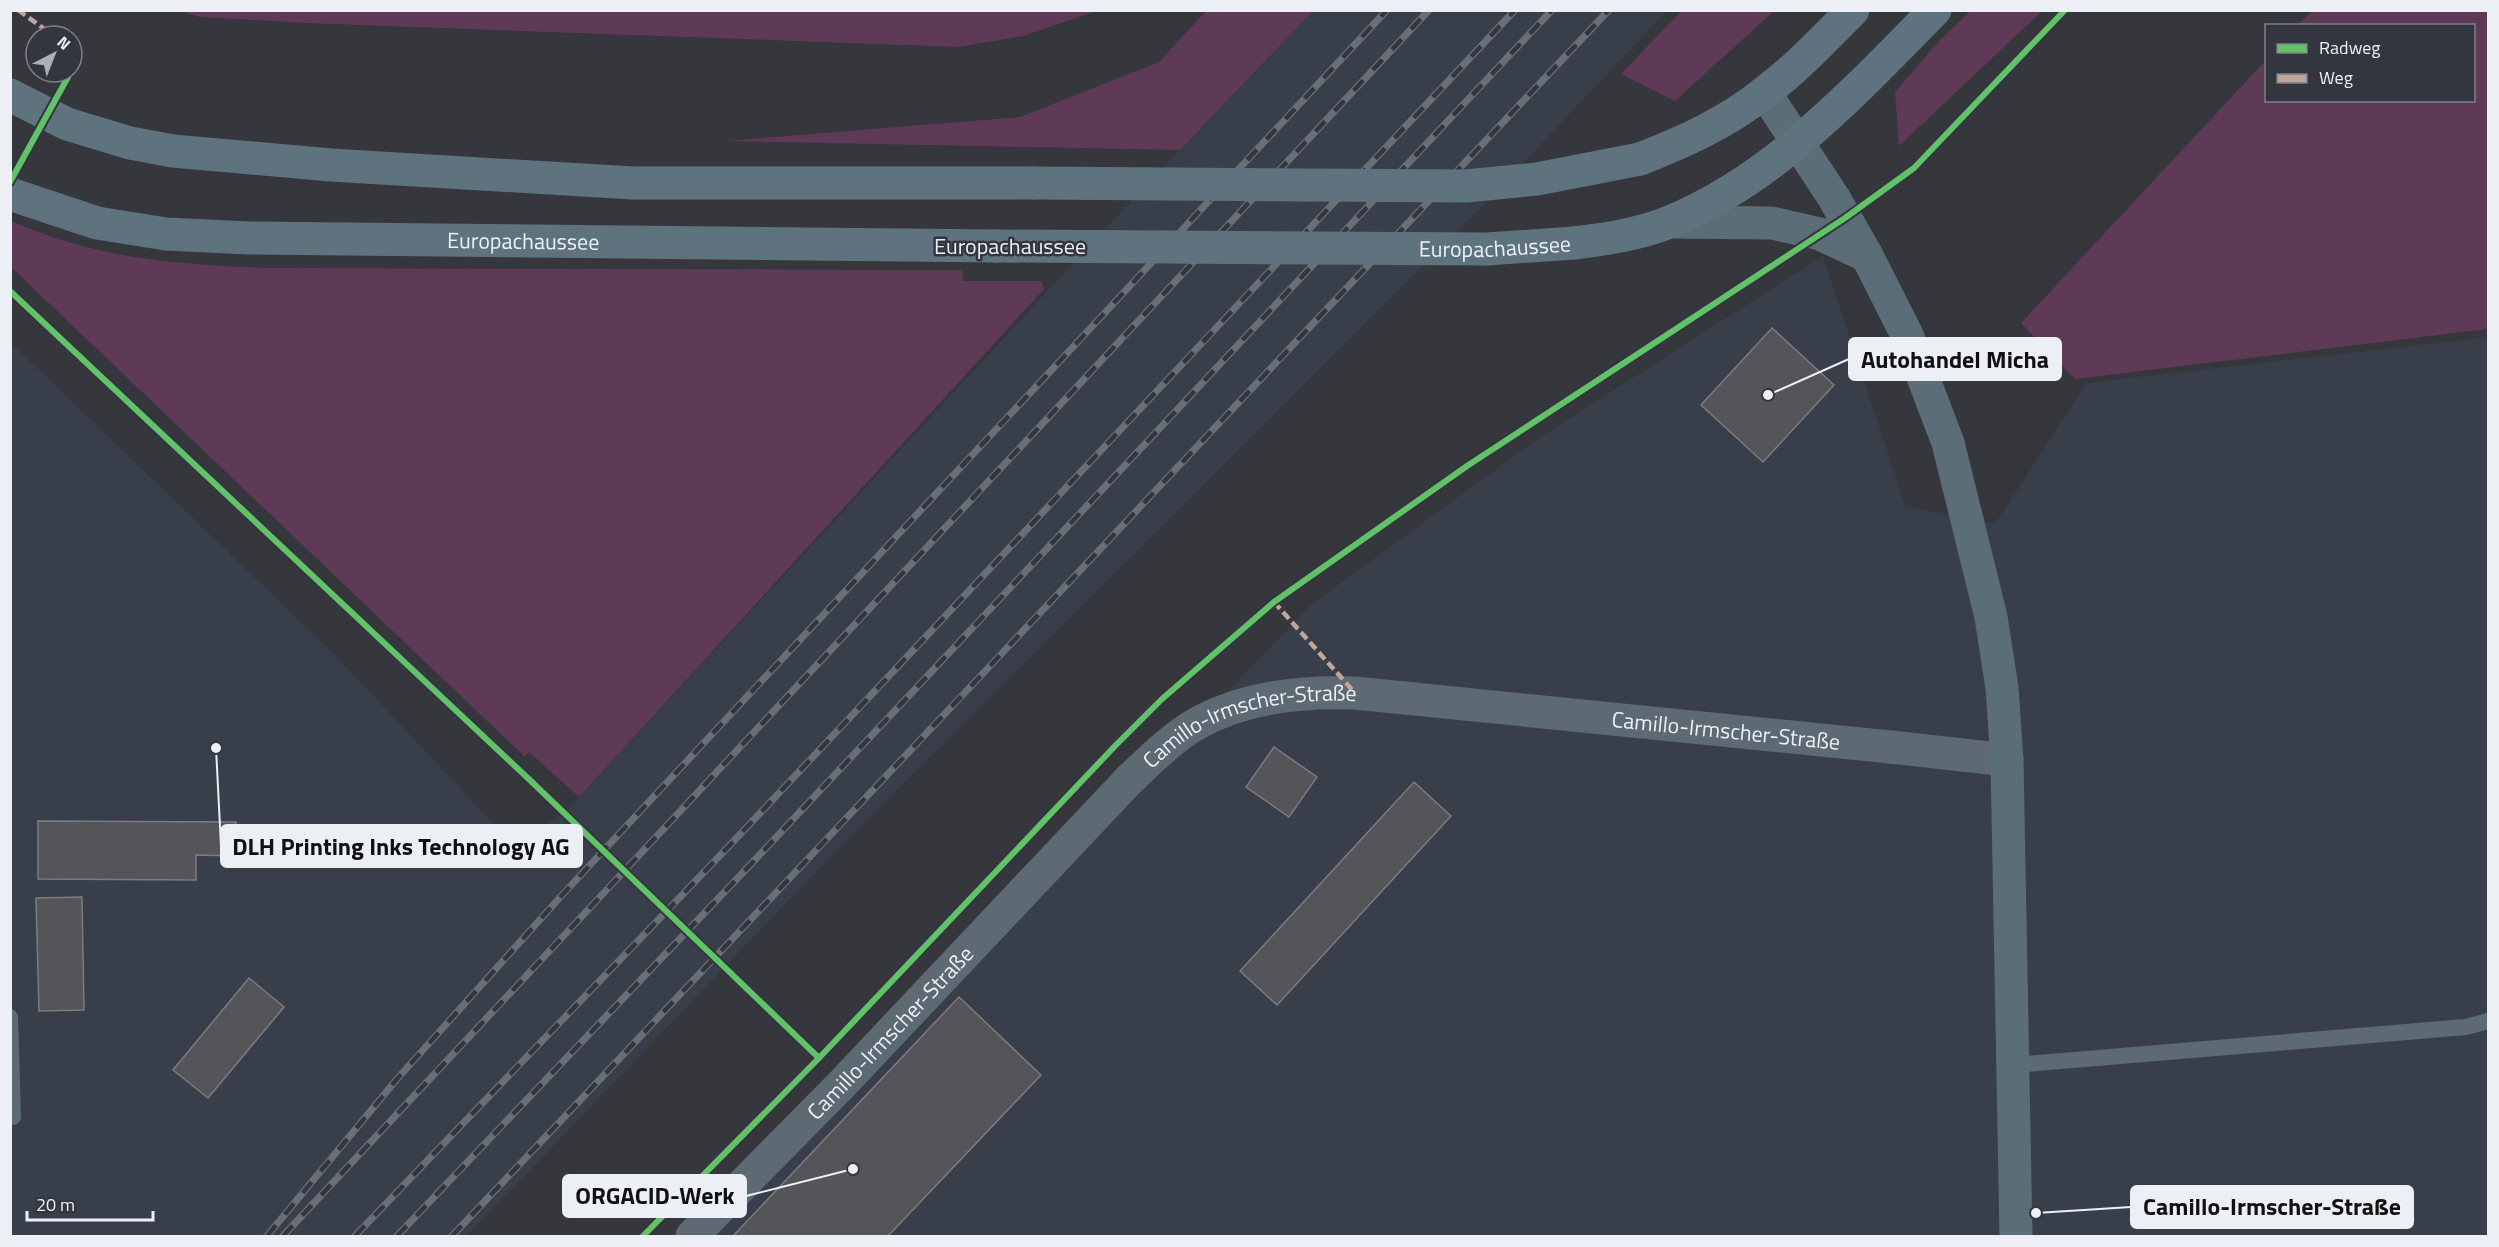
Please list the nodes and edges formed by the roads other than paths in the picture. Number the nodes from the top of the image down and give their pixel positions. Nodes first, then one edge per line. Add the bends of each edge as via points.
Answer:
1 (1853, 10) edge
2 (1935, 10) edge
3 (1765, 93) junction
4 (10, 95) edge
5 (1798, 141) junction
6 (10, 194) edge
7 (1672, 222) junction
8 (1868, 256) junction
9 (2007, 760) junction
10 (10, 1017) edge
11 (2488, 1021) edge
12 (2013, 1065) junction
13 (13, 1117) dead end
14 (692, 1236) edge
15 (2016, 1236) edge

1 - 3 main road
2 - 5 main road, Europachaussee via 1847,99
3 - 4 main road, bridge via 1722,121 1640,159 1537,179 1466,186 633,183 332,165 173,151 130,143 67,124
3 - 5 street
5 - 7 main road, Europachaussee via 1720,197
5 - 8 street
6 - 7 main road, Europachaussee, bridge via 97,223 166,234 249,238 1487,249 1608,239
7 - 8 street via 1772,223 1820,234
8 - 9 street via 1906,335 1948,443 1991,617 2002,687
9 - 12 street
9 - 14 street, Camillo-Irmscher-Straße via 1355,693 1319,692 1250,702 1191,727 1120,789 843,1083
10 - 13 lane
11 - 12 lane via 2466,1027
12 - 15 street

